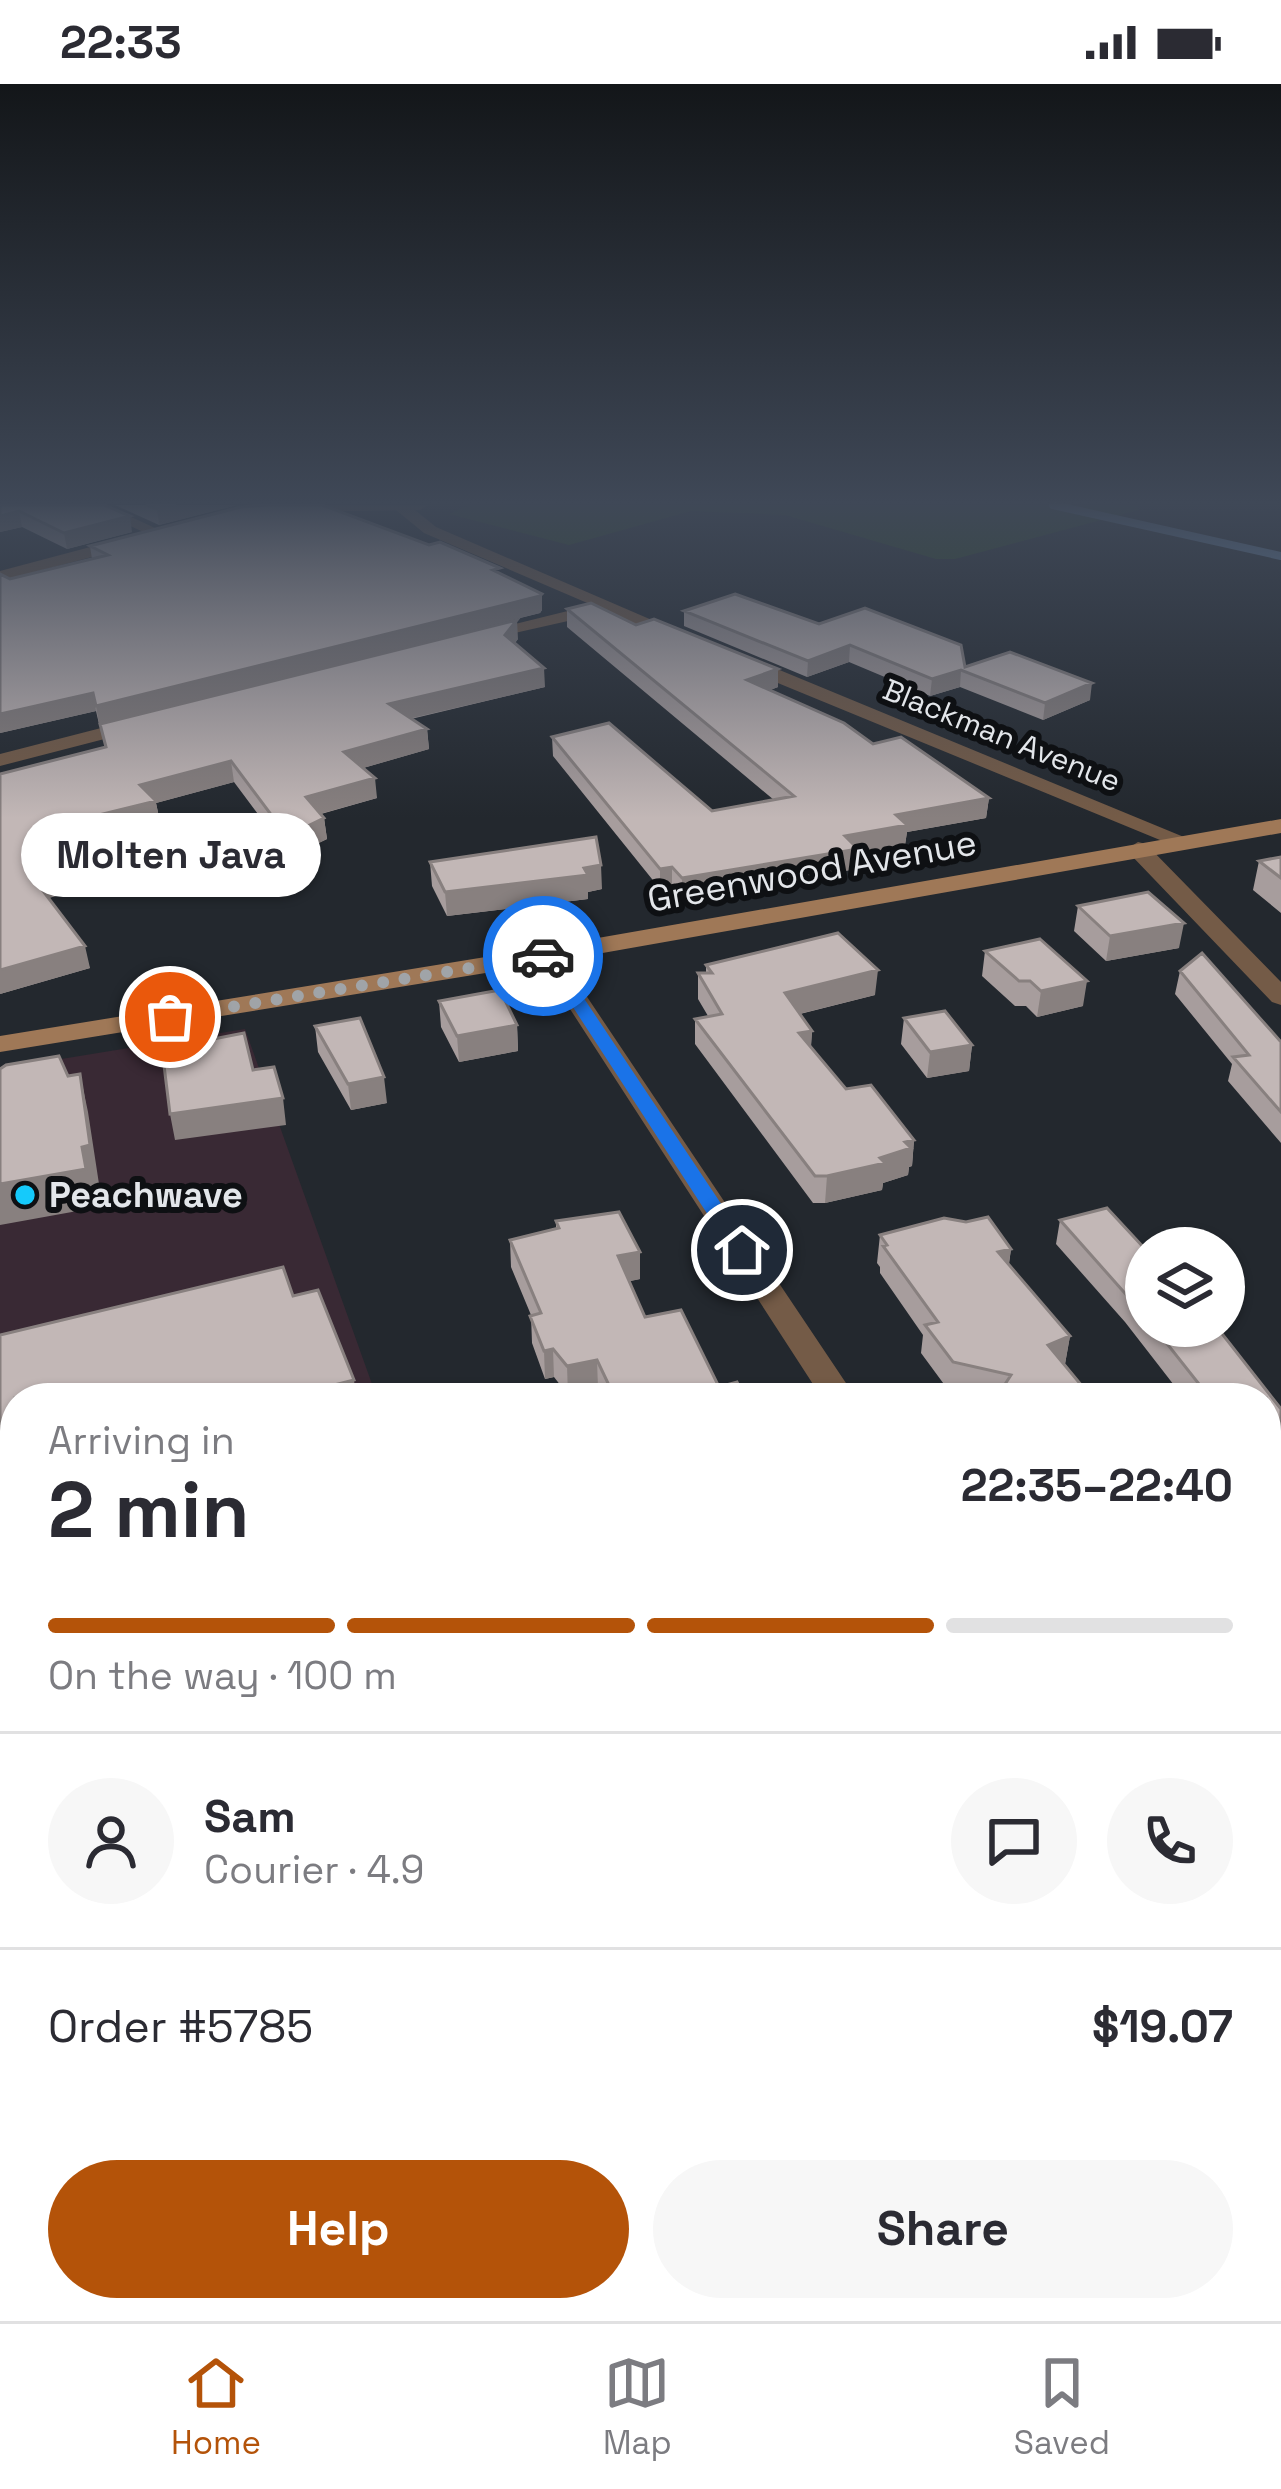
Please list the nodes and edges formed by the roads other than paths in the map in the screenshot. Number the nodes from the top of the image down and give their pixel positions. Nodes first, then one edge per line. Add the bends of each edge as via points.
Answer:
1 (594, 609) edge
2 (615, 609) edge
3 (692, 641) edge
4 (449, 646) edge
5 (714, 650) edge
6 (157, 720) edge
7 (0, 760) edge
8 (1281, 826) edge
9 (1186, 842) junction
10 (1138, 849) junction
11 (547, 955) junction
12 (1281, 997) edge
13 (0, 1044) edge
14 (829, 1383) edge

1 - 4 street
2 - 3 street
5 - 9 street, Blackman Avenue
6 - 7 street
8 - 9 main road, Greenwood Avenue
9 - 10 main road, Greenwood Avenue
10 - 11 main road, Greenwood Avenue
10 - 12 street
11 - 13 main road, Greenwood Avenue
11 - 14 street

